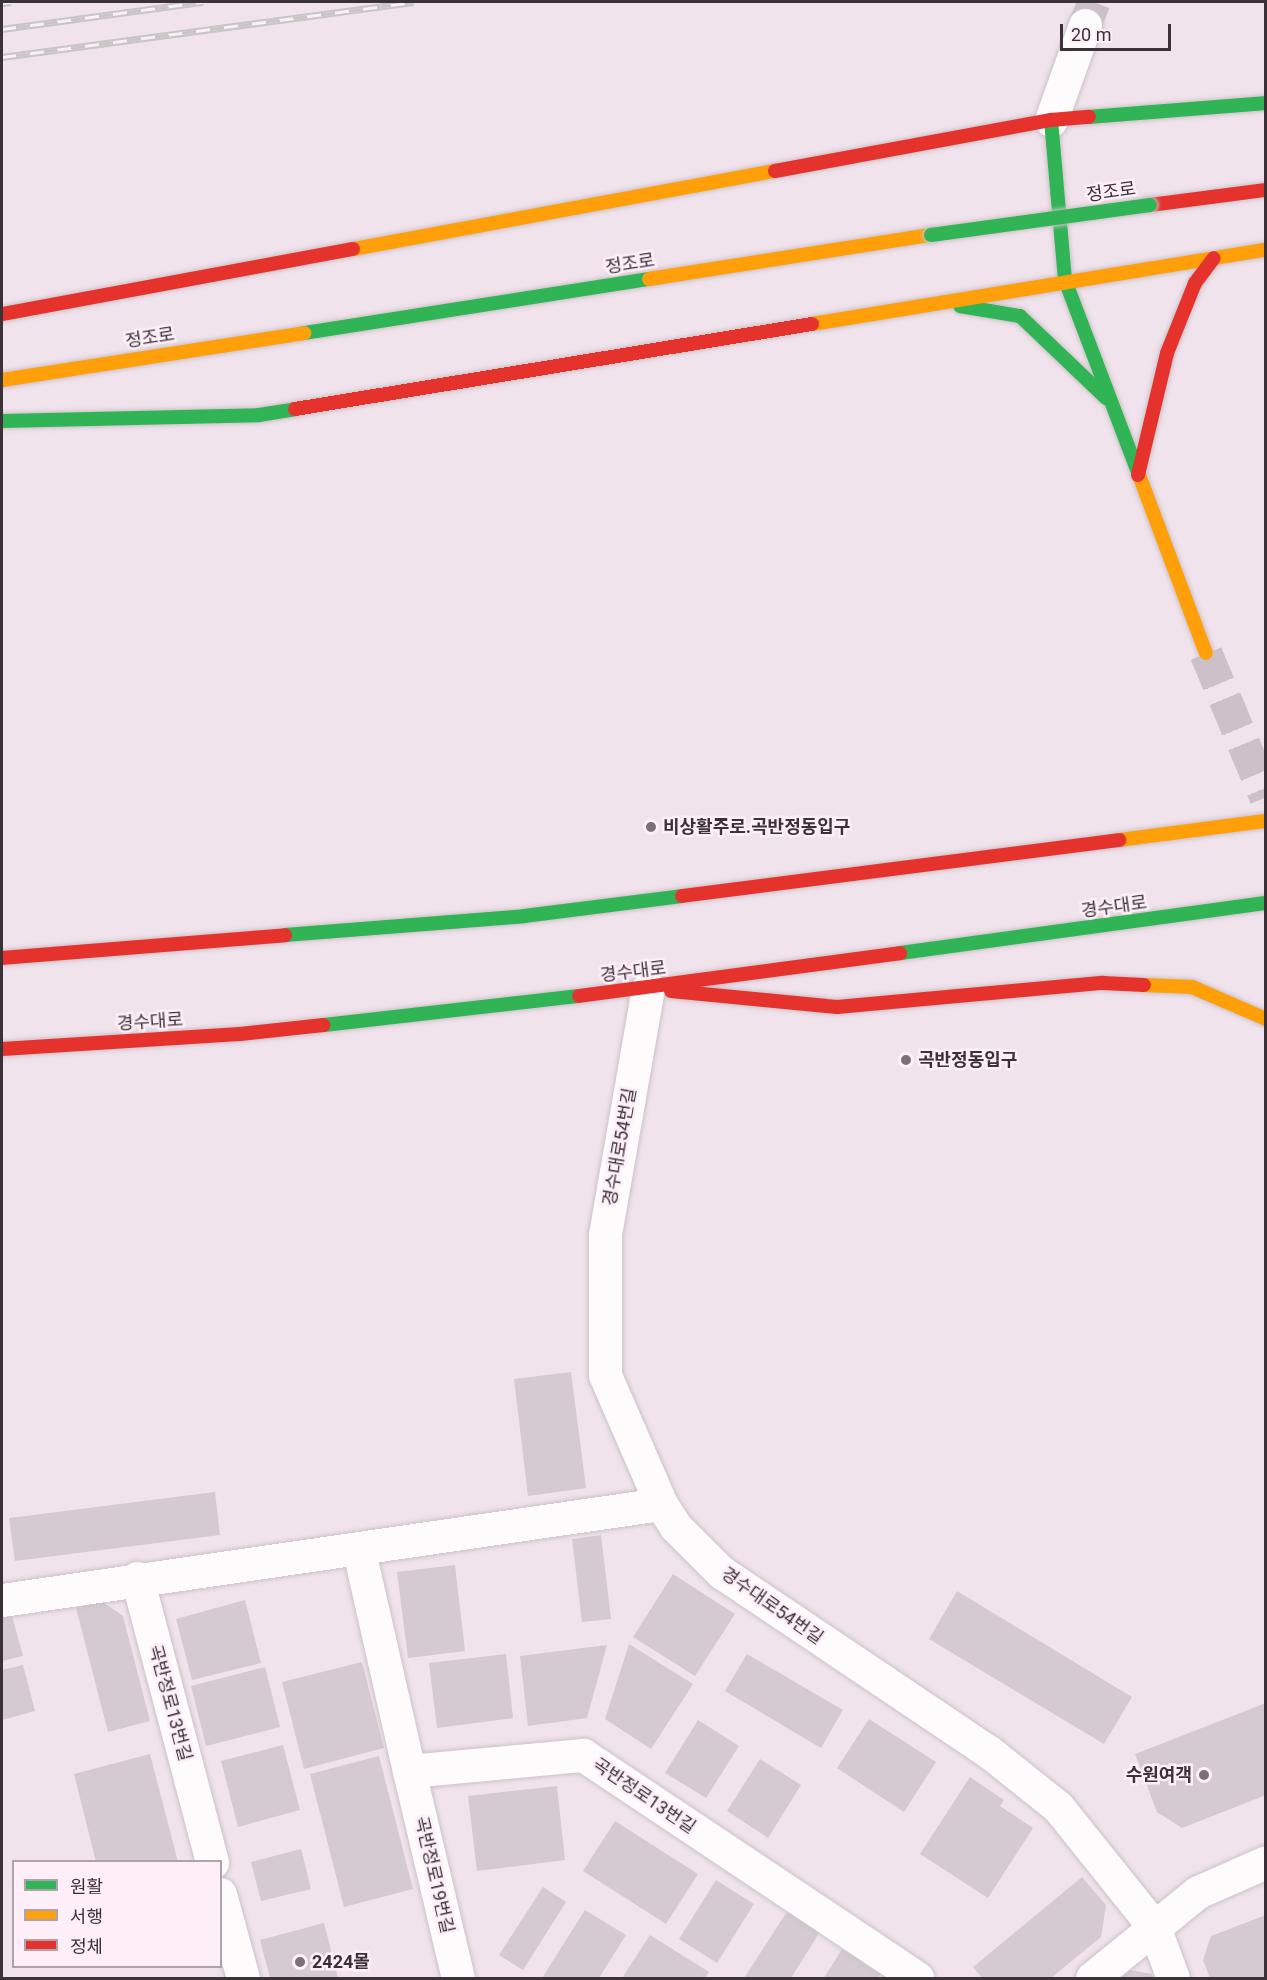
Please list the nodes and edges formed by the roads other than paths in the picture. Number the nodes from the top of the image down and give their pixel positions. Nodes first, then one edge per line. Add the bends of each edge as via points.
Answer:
1 (1085, 25) tunnel mouth
2 (1266, 103) edge
3 (1051, 120) junction
4 (1266, 190) edge
5 (1266, 250) edge
6 (1214, 258) junction
7 (1065, 280) junction
8 (938, 302) junction
9 (2, 314) edge
10 (2, 380) edge
11 (1112, 403) junction
12 (2, 421) edge
13 (1138, 475) junction
14 (1206, 652) tunnel mouth
15 (1266, 821) edge
16 (1266, 903) edge
17 (2, 958) edge
18 (648, 988) junction
19 (1266, 1019) edge
20 (2, 1049) edge
21 (661, 1504) junction
22 (359, 1551) junction
23 (137, 1578) junction
24 (2, 1600) edge
25 (409, 1771) junction
26 (211, 1860) edge
27 (1266, 1862) edge
28 (222, 1901) edge
29 (1154, 1927) junction
30 (243, 1978) edge
31 (458, 1978) edge
32 (917, 1978) edge
33 (1092, 1978) edge
34 (1173, 1978) edge

1 - 3 street
2 - 3 street
3 - 7 street
3 - 9 street
4 - 10 street, 정조로, bridge via 931,235
5 - 6 street
6 - 7 street
6 - 13 street via 1196,284 1167,353
7 - 8 street
7 - 11 street
8 - 11 street via 1020,316
8 - 12 street via 260,415
11 - 13 street
13 - 14 street
15 - 17 street via 524,916
16 - 18 street, 경수대로
18 - 19 street via 837,1007 1103,983 1192,987
18 - 20 street, 경수대로 via 240,1034
18 - 21 street, 경수대로54번길 via 605,1235 605,1375
21 - 22 street
21 - 29 street, 경수대로54번길 via 676,1527 721,1572 989,1752 1058,1807
22 - 23 street
22 - 25 street
23 - 24 street
23 - 26 street, 곡반정로13번길
25 - 31 street, 곡반정로19번길
25 - 32 street, 곡반정로13번길 via 583,1755
27 - 29 street via 1198,1892
28 - 30 street
29 - 33 street
29 - 34 street, 경수대로54번길

